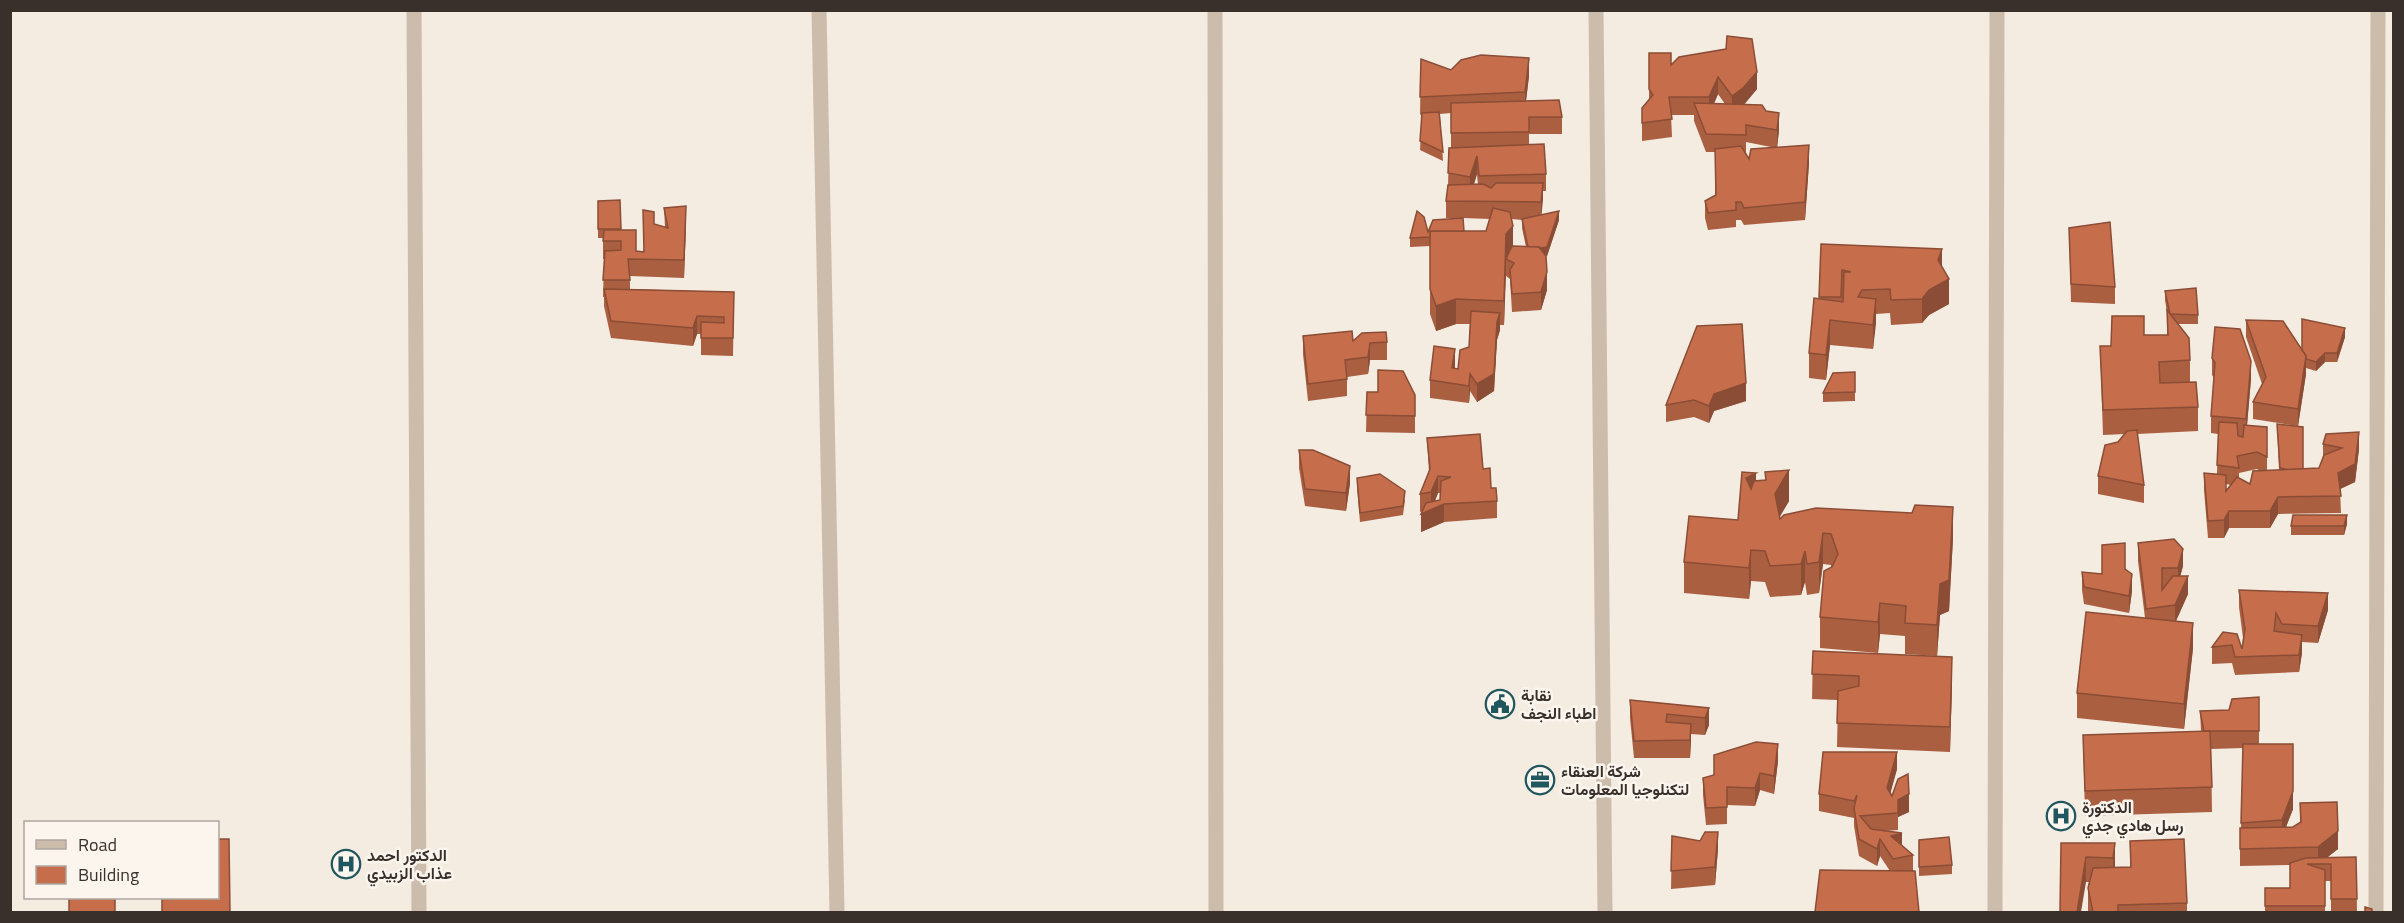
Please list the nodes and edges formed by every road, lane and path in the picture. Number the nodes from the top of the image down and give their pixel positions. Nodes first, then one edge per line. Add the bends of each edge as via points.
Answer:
1 (414, 10) edge
2 (819, 10) edge
3 (1215, 10) edge
4 (1596, 10) edge
5 (1997, 10) edge
6 (2378, 10) edge
7 (419, 912) edge
8 (837, 912) edge
9 (1216, 912) edge
10 (1605, 912) edge
11 (1995, 912) edge
12 (2376, 912) edge

1 - 7 street
2 - 8 street
3 - 9 street
4 - 10 street
5 - 11 street
6 - 12 street

